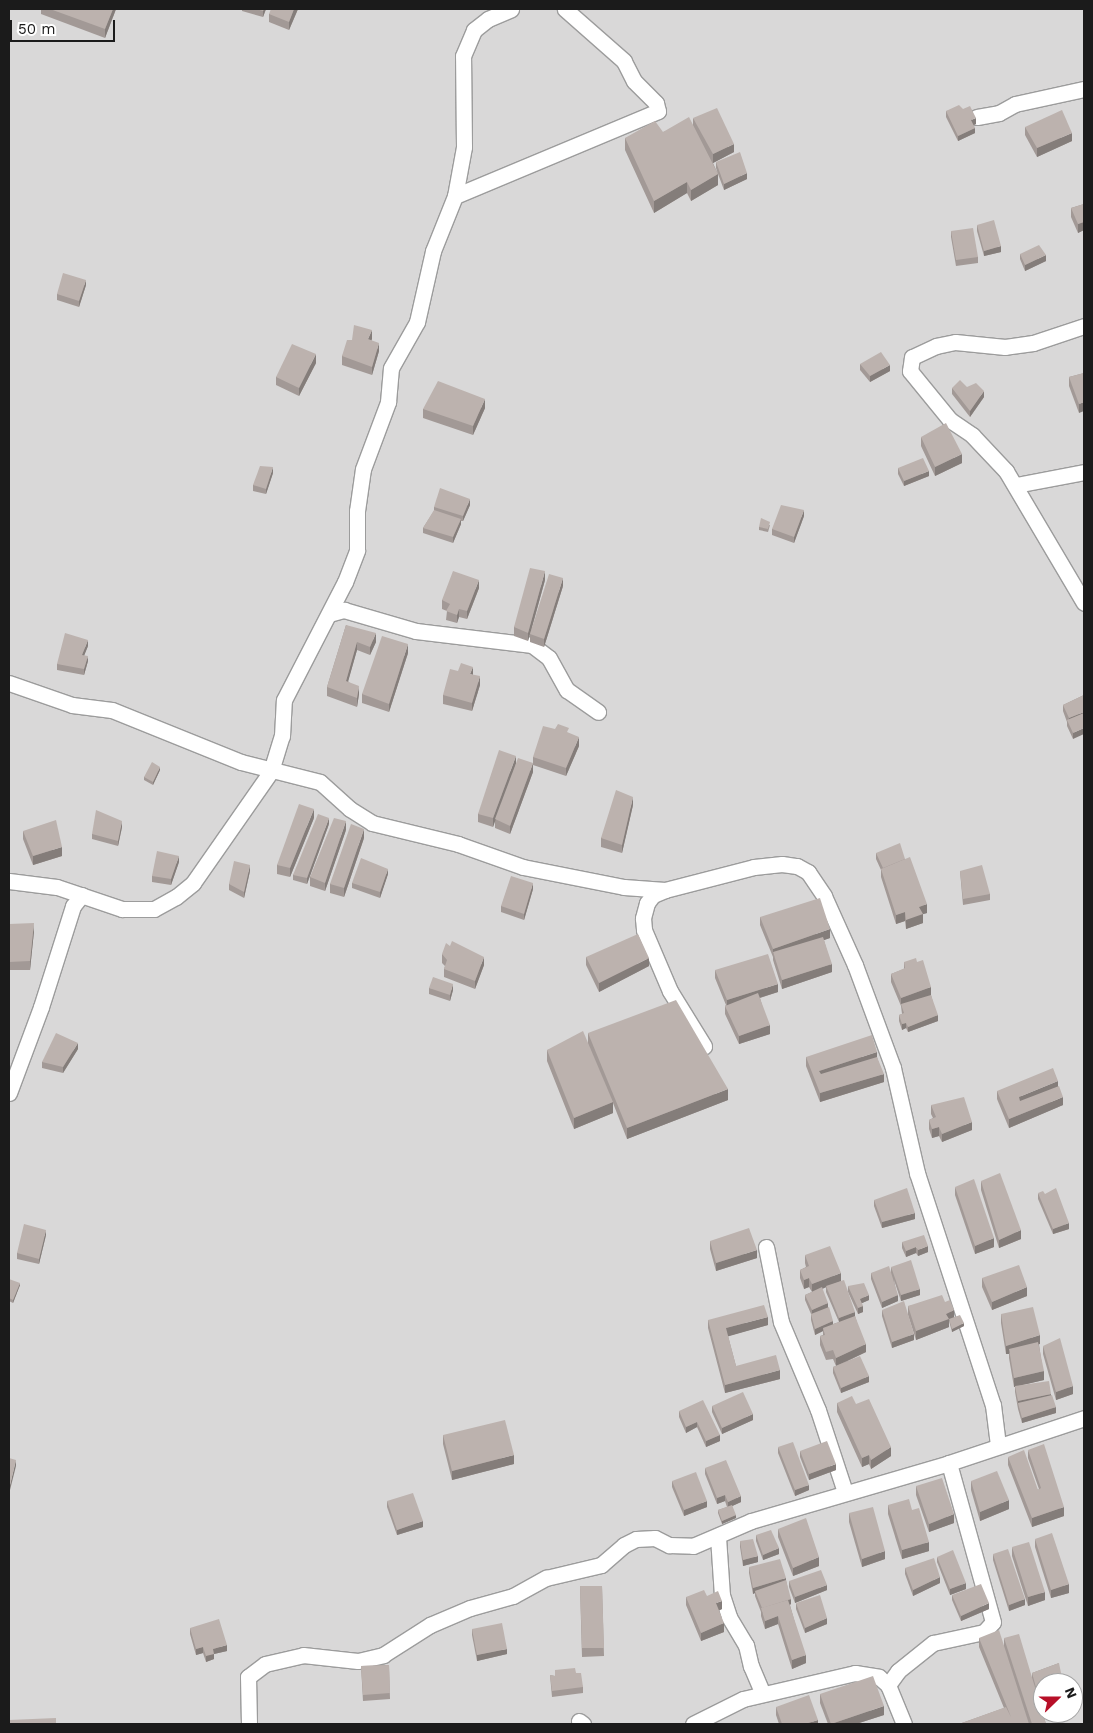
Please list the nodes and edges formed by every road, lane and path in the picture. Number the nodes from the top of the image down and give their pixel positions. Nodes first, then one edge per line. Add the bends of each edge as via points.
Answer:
1 (511, 9) edge
2 (565, 9) edge
3 (1084, 89) edge
4 (977, 117) edge
5 (455, 196) junction
6 (1084, 326) edge
7 (1084, 472) edge
8 (1016, 485) junction
9 (1084, 603) edge
10 (329, 614) junction
11 (9, 683) edge
12 (598, 712) dead end
13 (271, 771) junction
14 (9, 881) edge
15 (665, 890) junction
16 (82, 895) junction
17 (704, 1046) edge
18 (9, 1093) edge
19 (766, 1247) dead end
20 (1084, 1418) edge
21 (998, 1445) junction
22 (949, 1463) junction
23 (846, 1492) junction
24 (718, 1537) junction
25 (888, 1685) junction
26 (763, 1694) junction
27 (249, 1724) edge
28 (693, 1724) edge
29 (904, 1724) edge

1 - 5 street via 488,19 474,30 463,56 464,147
2 - 5 street via 624,61 636,84 656,103 658,111
3 - 4 street via 1015,104 999,113
5 - 10 street via 433,251 417,322 391,368 388,402 362,469 357,550
6 - 8 street via 1033,343 1005,347 955,342 924,349 912,357 910,371 950,420 972,434
7 - 8 street
8 - 9 street
10 - 12 street via 344,610 416,632 532,645 549,658 567,690
10 - 13 street via 284,700 282,736
11 - 13 street via 72,705 112,710
13 - 15 street via 320,782 350,809 372,822 458,844 523,867 624,887
13 - 16 street via 194,883 176,897 154,909 140,911
14 - 16 street via 57,887
15 - 17 street via 653,895 647,903 644,930 670,991
15 - 21 street via 754,867 782,864 797,866 816,882 855,964 893,1068 918,1173 993,1405
16 - 18 street via 73,906 47,990
19 - 23 street via 781,1322 818,1410
20 - 21 street
21 - 22 street
22 - 23 street
22 - 25 street via 993,1622 984,1632 933,1643 898,1671
23 - 24 street via 751,1521
24 - 26 street via 722,1595 729,1617 746,1645
24 - 27 street via 686,1547 654,1538 636,1539 601,1565 546,1578 512,1596 470,1608 430,1625 383,1655 358,1661 302,1655 265,1664 248,1677
25 - 26 street via 879,1677 855,1673
25 - 29 street
26 - 28 street via 743,1699

